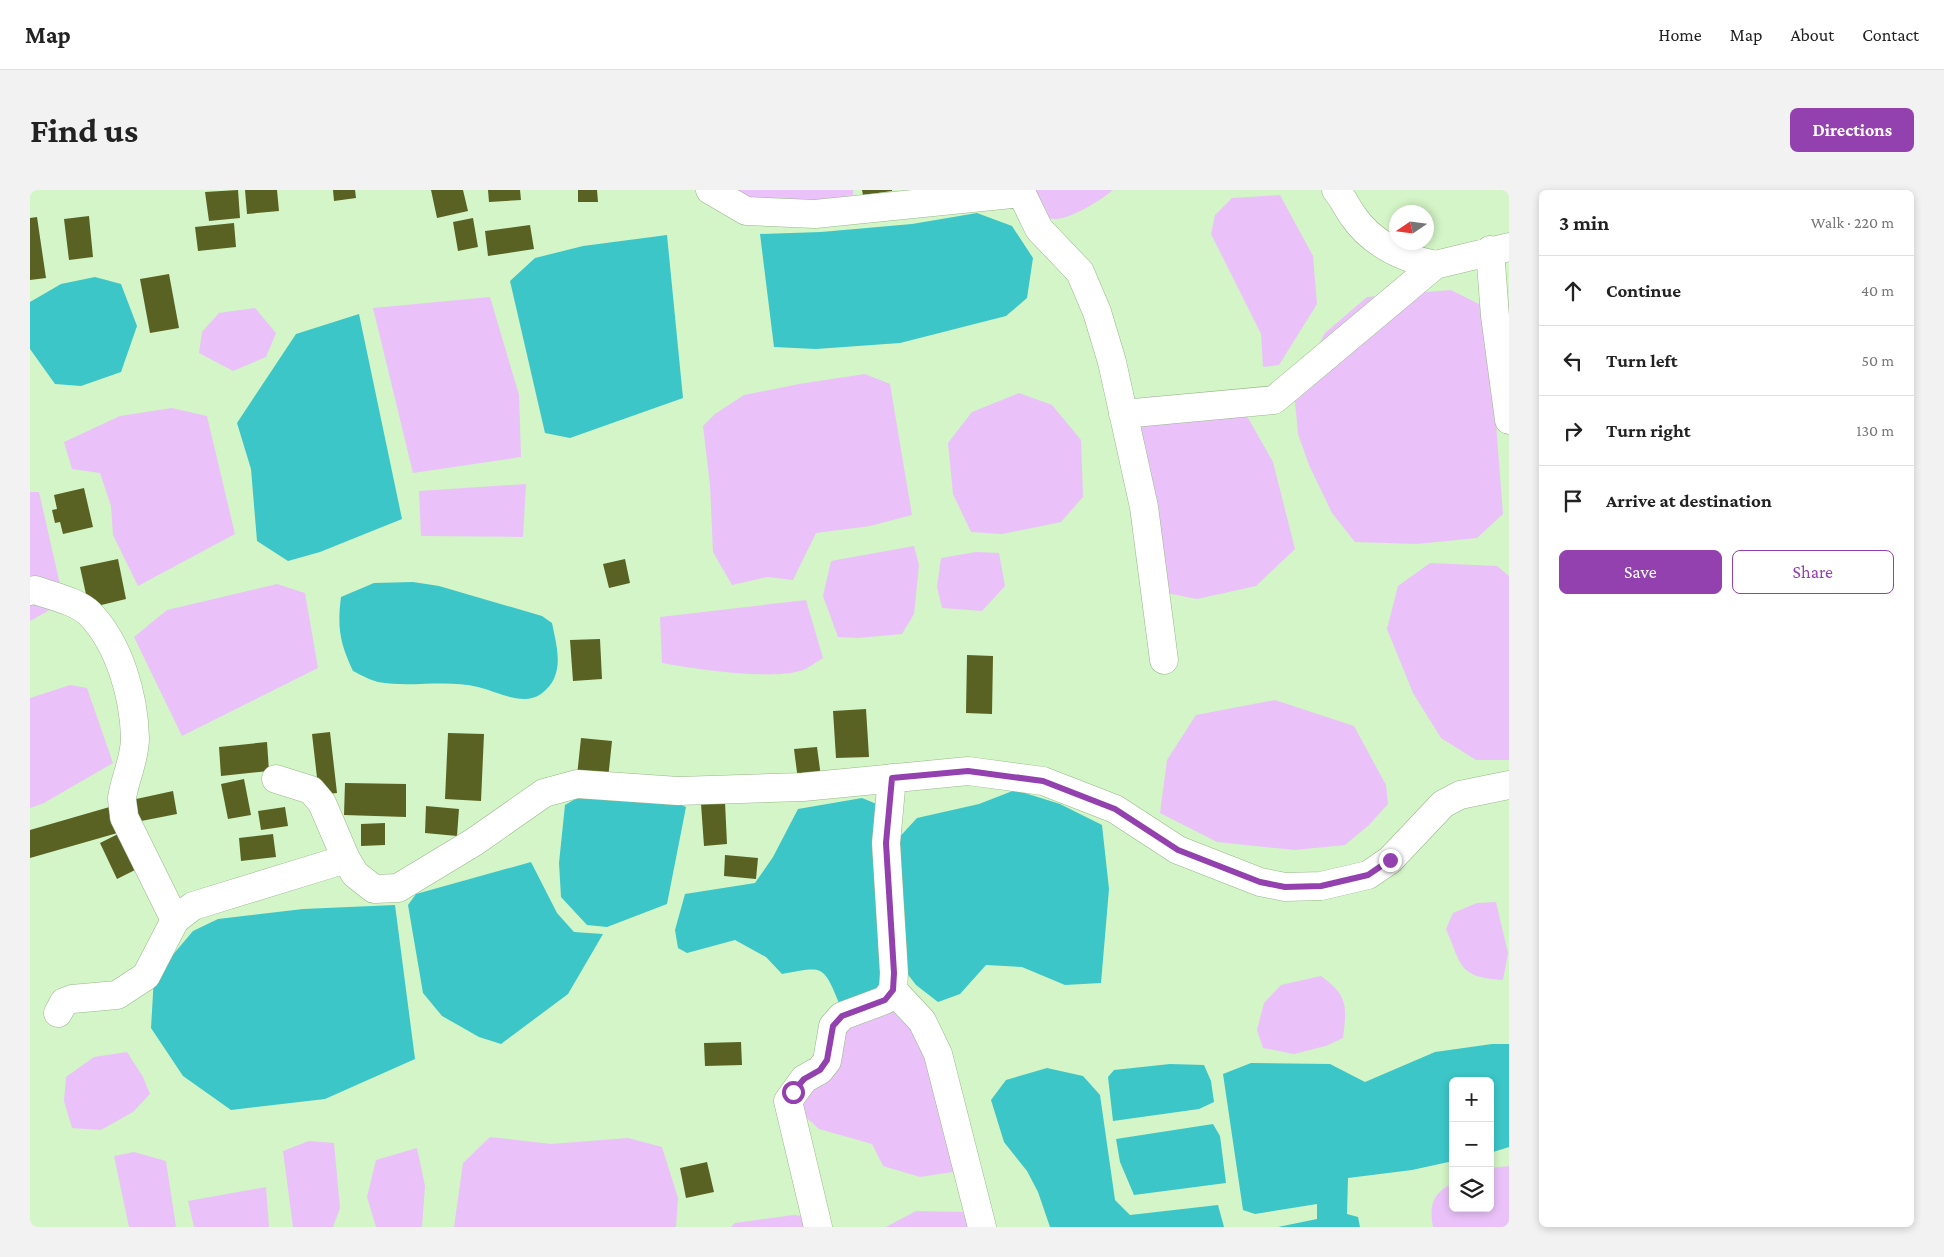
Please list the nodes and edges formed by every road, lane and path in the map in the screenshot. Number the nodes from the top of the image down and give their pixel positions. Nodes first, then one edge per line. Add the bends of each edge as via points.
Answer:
1 (710, 190) edge
2 (1336, 190) edge
3 (1020, 191) edge
4 (1500, 249) edge
5 (1435, 265) junction
6 (1123, 414) junction
7 (1509, 420) edge
8 (30, 590) edge
9 (1164, 660) dead end
10 (892, 778) junction
11 (276, 779) dead end
12 (1509, 785) edge
13 (346, 859) junction
14 (175, 920) junction
15 (893, 990) junction
16 (58, 1013) dead end
17 (818, 1227) edge
18 (982, 1227) edge

1 - 3 street via 746,211 815,214
2 - 5 street via 1354,218 1383,246 1410,260
3 - 6 street via 1039,229 1080,272 1097,312
4 - 5 street
4 - 7 street via 1495,316
5 - 6 street via 1274,400
6 - 9 street via 1144,506
8 - 14 street via 74,604 90,614 111,642 125,679 135,739 122,798 124,817
10 - 12 street via 968,771 1043,781 1115,809 1178,850 1260,882 1285,887 1321,886 1368,875 1390,860 1443,804 1460,795
10 - 13 street via 803,787 678,791 577,784 544,793 474,842 398,888 374,889 355,874
10 - 15 street via 886,843
11 - 13 street via 311,790 322,802
13 - 14 street via 193,906
14 - 16 street via 146,976 117,995 64,1002
15 - 17 street via 885,1000 842,1016 833,1026 827,1060 820,1070 804,1079 788,1101
15 - 18 street via 922,1021 938,1054

